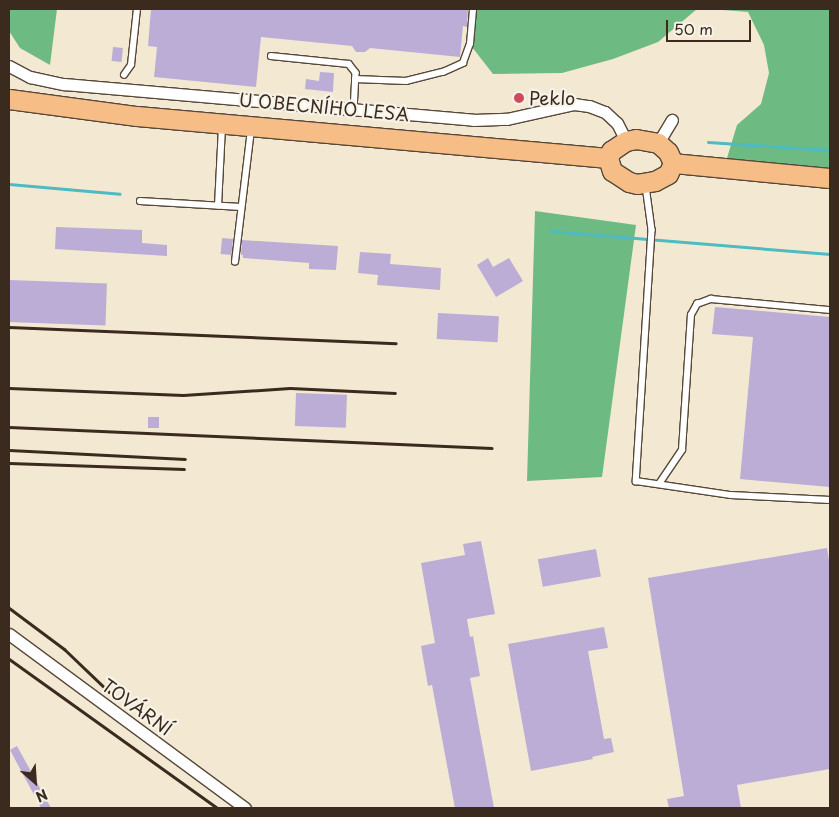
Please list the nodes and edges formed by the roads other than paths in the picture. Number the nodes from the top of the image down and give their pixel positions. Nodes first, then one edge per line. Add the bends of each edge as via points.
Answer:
1 (137, 9) edge
2 (473, 9) edge
3 (271, 56) dead end
4 (9, 66) edge
5 (124, 75) dead end
6 (356, 79) junction
7 (9, 99) edge
8 (354, 110) junction
9 (672, 120) dead end
10 (222, 124) junction
11 (252, 127) junction
12 (626, 141) junction
13 (658, 143) junction
14 (608, 158) junction
15 (673, 163) junction
16 (830, 178) edge
17 (646, 184) junction
18 (140, 201) dead end
19 (218, 206) junction
20 (241, 207) junction
21 (235, 262) dead end
22 (830, 310) edge
23 (658, 484) junction
24 (830, 500) edge
25 (9, 634) edge
26 (245, 808) edge

1 - 5 lane via 131,65
2 - 6 lane via 470,44 463,63 443,72 406,81
3 - 6 lane via 349,64 356,73
4 - 8 street, U OBECNÍHO LESA via 30,77 64,84
6 - 8 lane
7 - 10 main road, U OBECNÍHO LESA via 80,110
8 - 12 street, U OBECNÍHO LESA via 493,121 574,104 605,112 617,123
9 - 13 street
10 - 11 main road, U OBECNÍHO LESA
10 - 19 lane
11 - 14 main road, U OBECNÍHO LESA
11 - 20 lane
12 - 13 main road
12 - 14 main road via 616,146
13 - 15 main road via 668,152
14 - 17 main road via 612,171 617,175 629,182
15 - 16 main road
15 - 17 main road via 668,174
17 - 23 lane via 652,230 636,480
18 - 19 lane
19 - 20 lane
20 - 21 lane
22 - 23 lane via 710,298 697,304 691,315 682,450
23 - 24 lane via 761,498 788,496
25 - 26 street, TOVÁRNÍ

